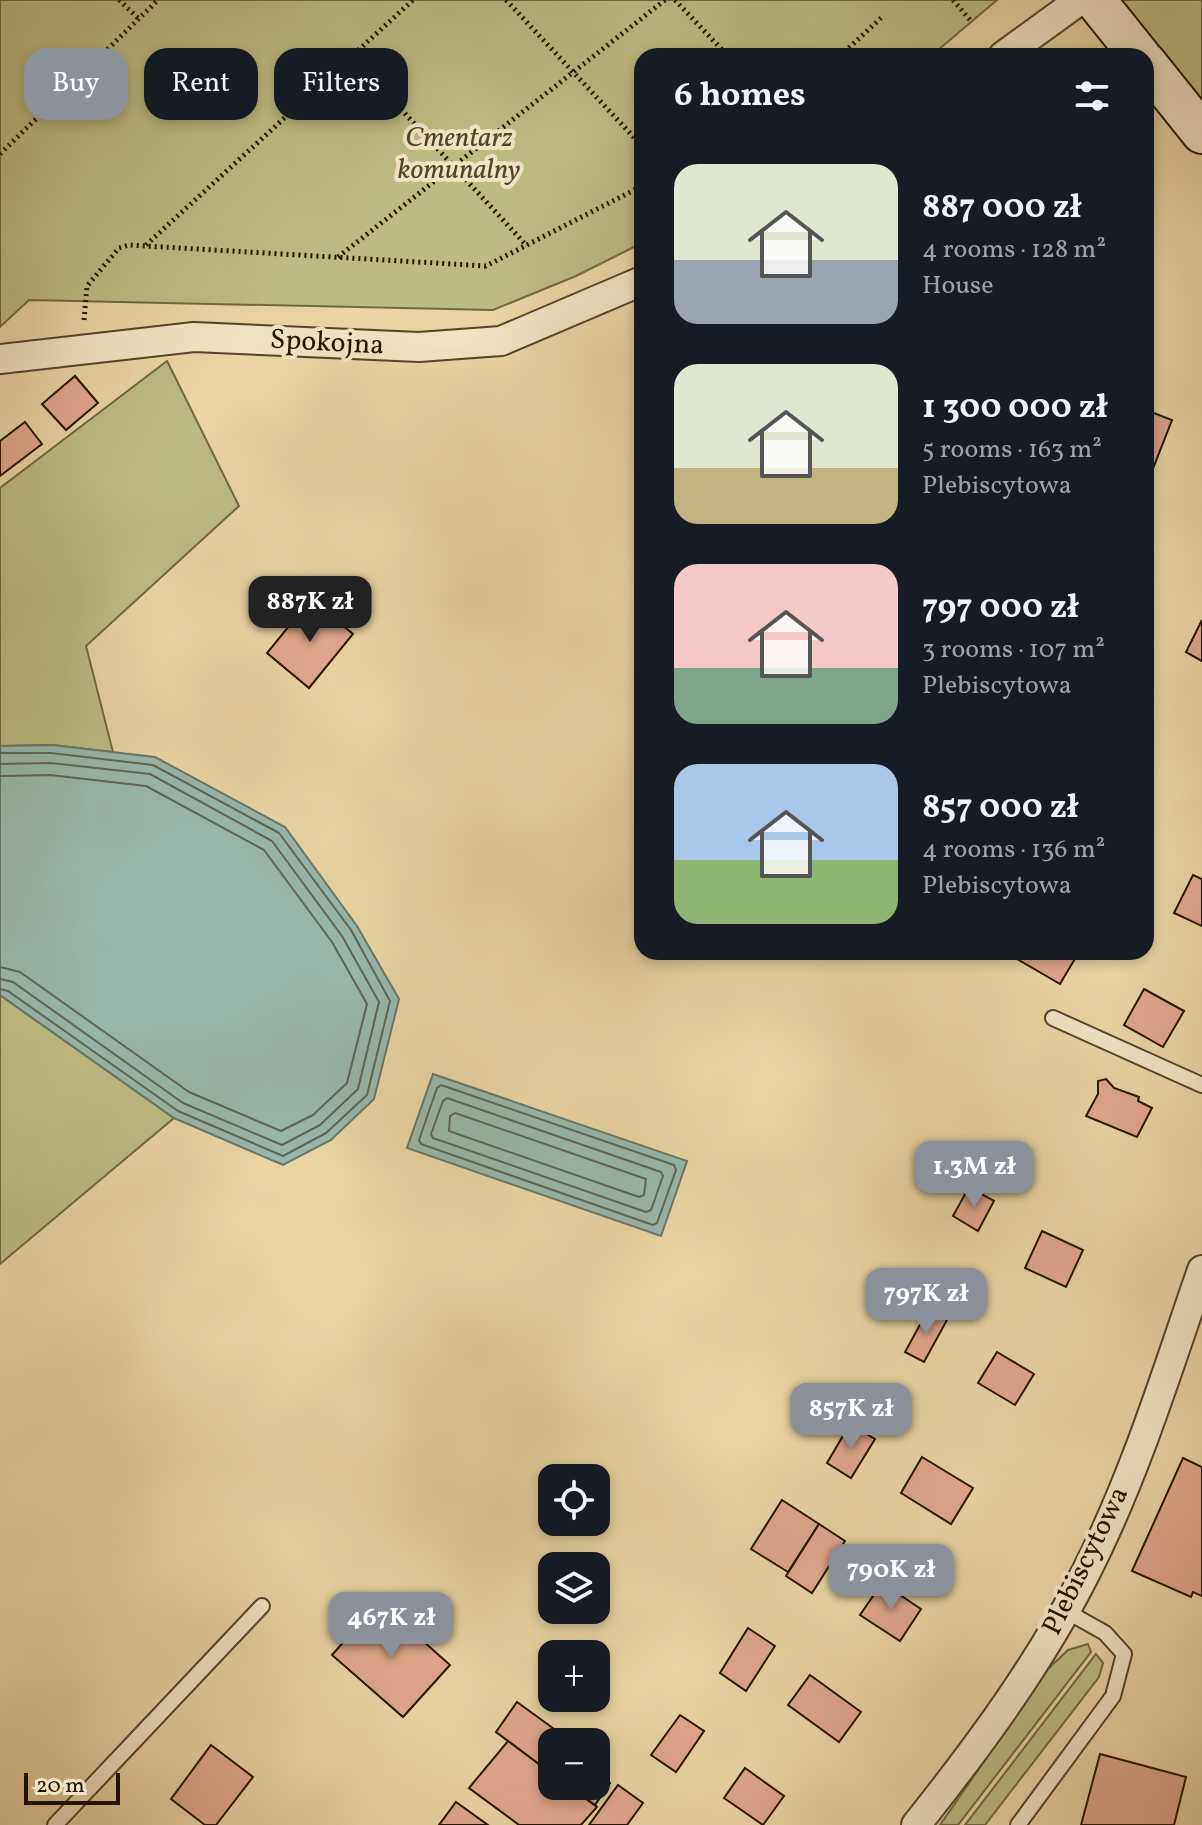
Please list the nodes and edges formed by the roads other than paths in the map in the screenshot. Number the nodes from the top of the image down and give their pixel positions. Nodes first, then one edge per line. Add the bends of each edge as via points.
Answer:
1 (1080, 0) edge
2 (1095, 0) edge
3 (1014, 48) edge
4 (1134, 48) edge
5 (1154, 73) edge
6 (1202, 133) edge
7 (634, 284) edge
8 (0, 359) edge
9 (1053, 1018) dead end
10 (1202, 1085) edge
11 (1202, 1270) edge
12 (262, 1606) dead end
13 (1066, 1611) junction
14 (55, 1825) edge
15 (916, 1825) edge
16 (1018, 1825) edge

1 - 3 street
2 - 4 street
5 - 6 street
7 - 8 street, Spokojna via 501,341 419,347 194,337
9 - 10 lane
11 - 13 street, Plebiscytowa via 1111,1519
12 - 14 lane
13 - 15 street, Plebiscytowa via 984,1735
13 - 16 lane via 1105,1633 1124,1654 1113,1696

